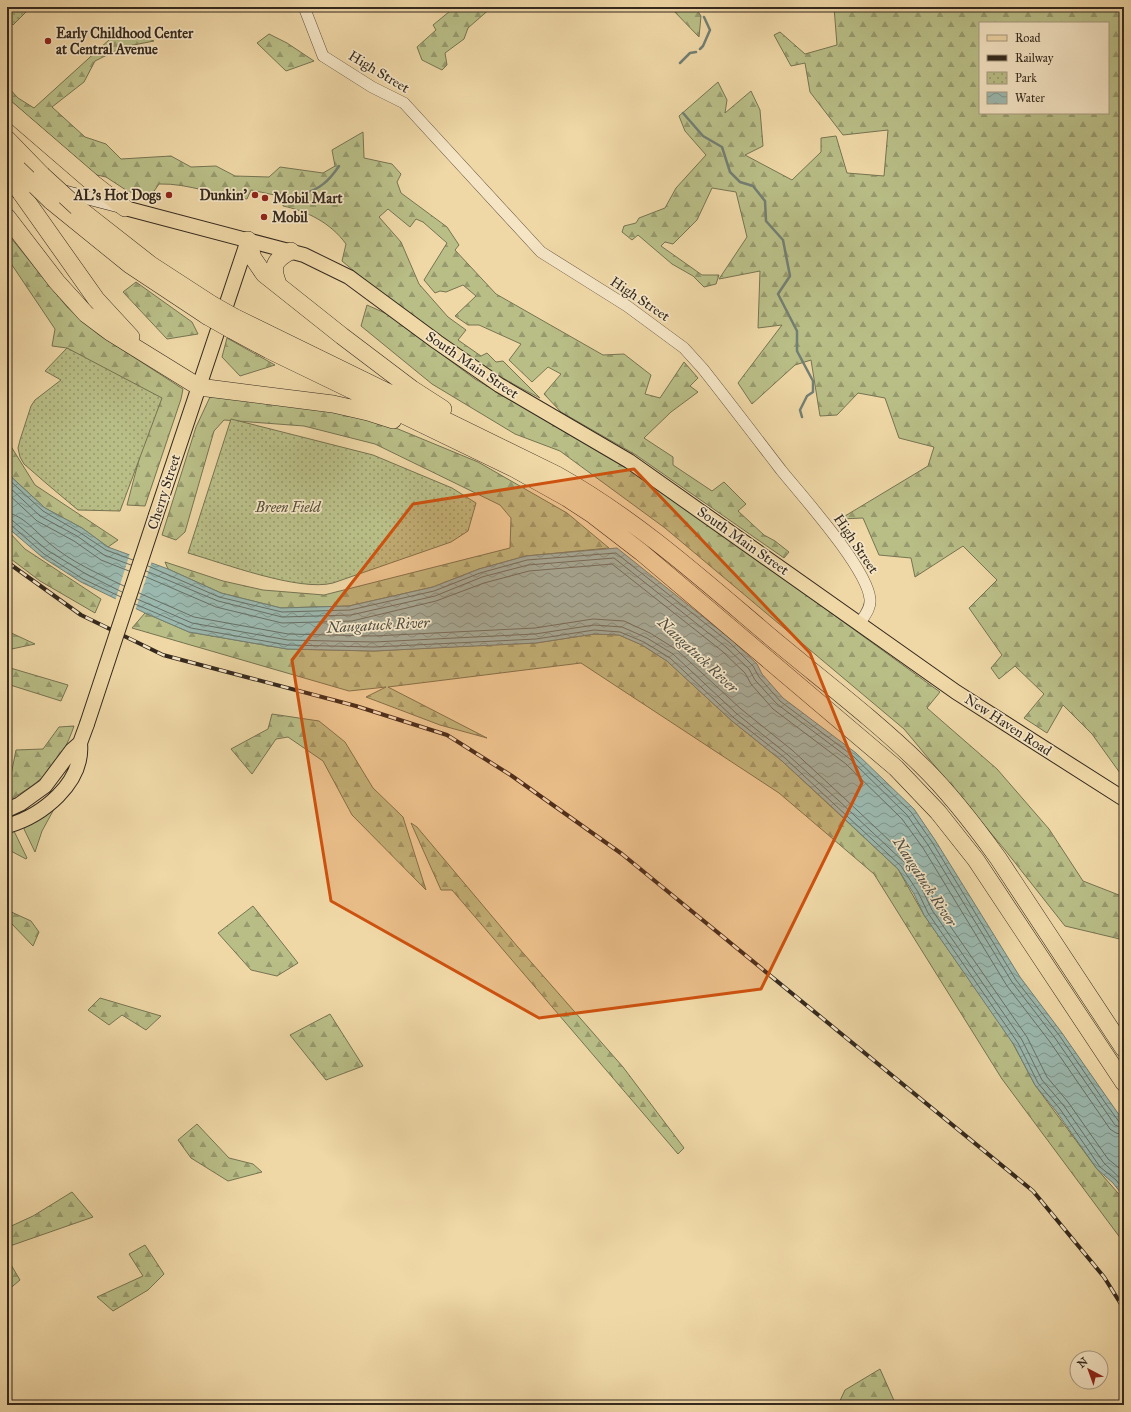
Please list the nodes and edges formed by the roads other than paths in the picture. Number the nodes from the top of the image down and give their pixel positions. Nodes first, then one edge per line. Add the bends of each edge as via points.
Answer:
1 (304, 7) edge
2 (7, 109) edge
3 (7, 139) edge
4 (10, 169) edge
5 (125, 208) junction
6 (7, 217) edge
7 (248, 240) junction
8 (291, 251) junction
9 (278, 284) junction
10 (209, 310) junction
11 (232, 323) junction
12 (152, 358) junction
13 (199, 387) junction
14 (491, 442) junction
15 (515, 468) junction
16 (860, 623) junction
17 (893, 648) joint
18 (80, 743) junction
19 (1124, 799) edge
20 (7, 810) edge
21 (7, 826) edge
22 (1124, 1049) edge
23 (1124, 1083) edge

1 - 16 street, High Street via 323,56 372,87 404,103 541,252 627,306 684,348 704,369 836,538 857,569 870,598 868,611
2 - 5 highway via 98,188
3 - 10 highway, bridge via 77,207
4 - 5 main road, South Main Street
4 - 10 highway, bridge via 130,265
4 - 12 highway, bridge via 21,193 96,299
5 - 7 main road, South Main Street
6 - 12 highway via 60,286 86,314
7 - 8 main road, South Main Street
7 - 9 highway via 257,265
7 - 13 main road, Cherry Street
8 - 9 highway via 276,261 273,269
8 - 16 main road, South Main Street via 321,262 349,277 499,385 629,461
9 - 14 highway via 412,389
10 - 11 highway, bridge
11 - 14 highway via 274,338
11 - 15 highway via 269,350
12 - 13 highway
13 - 15 highway via 351,407 399,422
13 - 18 main road, Cherry Street, bridge
14 - 22 highway via 583,490 632,523 922,766 981,834
15 - 23 highway via 567,498 618,533 857,733 918,789 976,860
16 - 17 main road, South Main Street
17 - 19 main road, New Haven Road via 956,692
18 - 20 main road, Cherry Street via 45,786
18 - 21 main road, Cherry Street via 81,754 72,780 40,810

